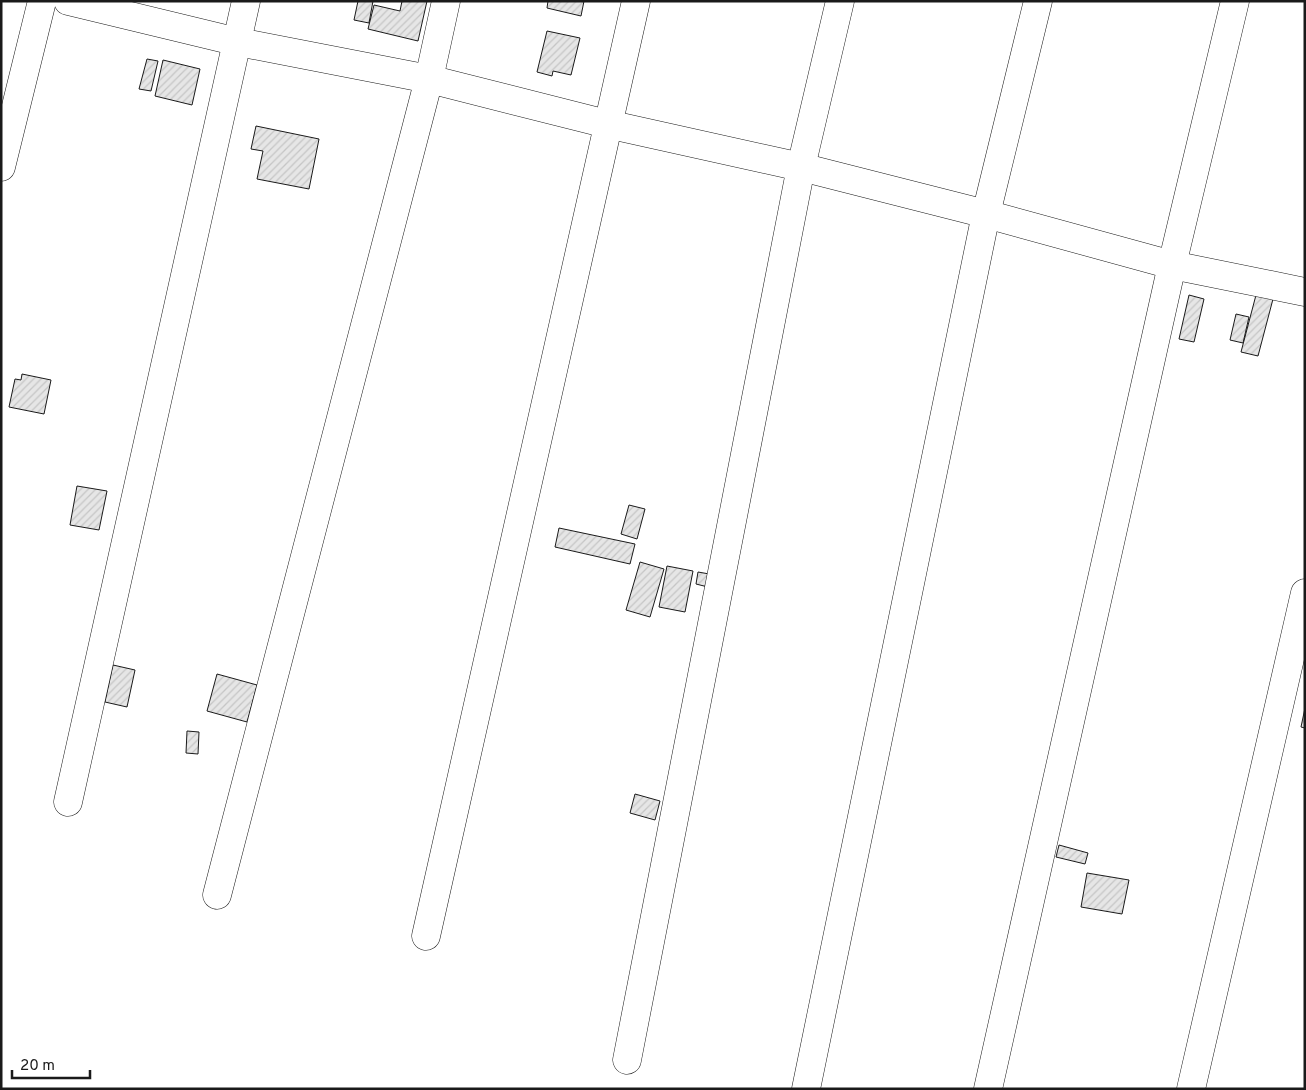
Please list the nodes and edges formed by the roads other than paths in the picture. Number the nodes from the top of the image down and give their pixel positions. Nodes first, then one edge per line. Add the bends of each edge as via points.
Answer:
1 (42, 1) edge
2 (68, 1) edge
3 (246, 1) edge
4 (446, 1) edge
5 (636, 1) edge
6 (840, 1) edge
7 (1038, 1) edge
8 (1235, 1) edge
9 (238, 42) junction
10 (429, 79) junction
11 (607, 124) junction
12 (1, 167) edge
13 (801, 167) junction
14 (986, 214) junction
15 (1172, 265) junction
16 (1305, 292) edge
17 (1305, 593) edge
18 (68, 802) dead end
19 (217, 895) dead end
20 (426, 936) dead end
21 (627, 1060) dead end
22 (806, 1089) edge
23 (988, 1089) edge
24 (1191, 1089) edge

1 - 12 street
2 - 9 street
3 - 9 street
4 - 10 street
5 - 11 street
6 - 13 street
7 - 14 street
8 - 15 street
9 - 10 street
9 - 18 street
10 - 11 street
10 - 19 street
11 - 13 street
11 - 20 street
13 - 14 street
13 - 21 street
14 - 15 street
14 - 22 street
15 - 16 street
15 - 23 street
17 - 24 street

